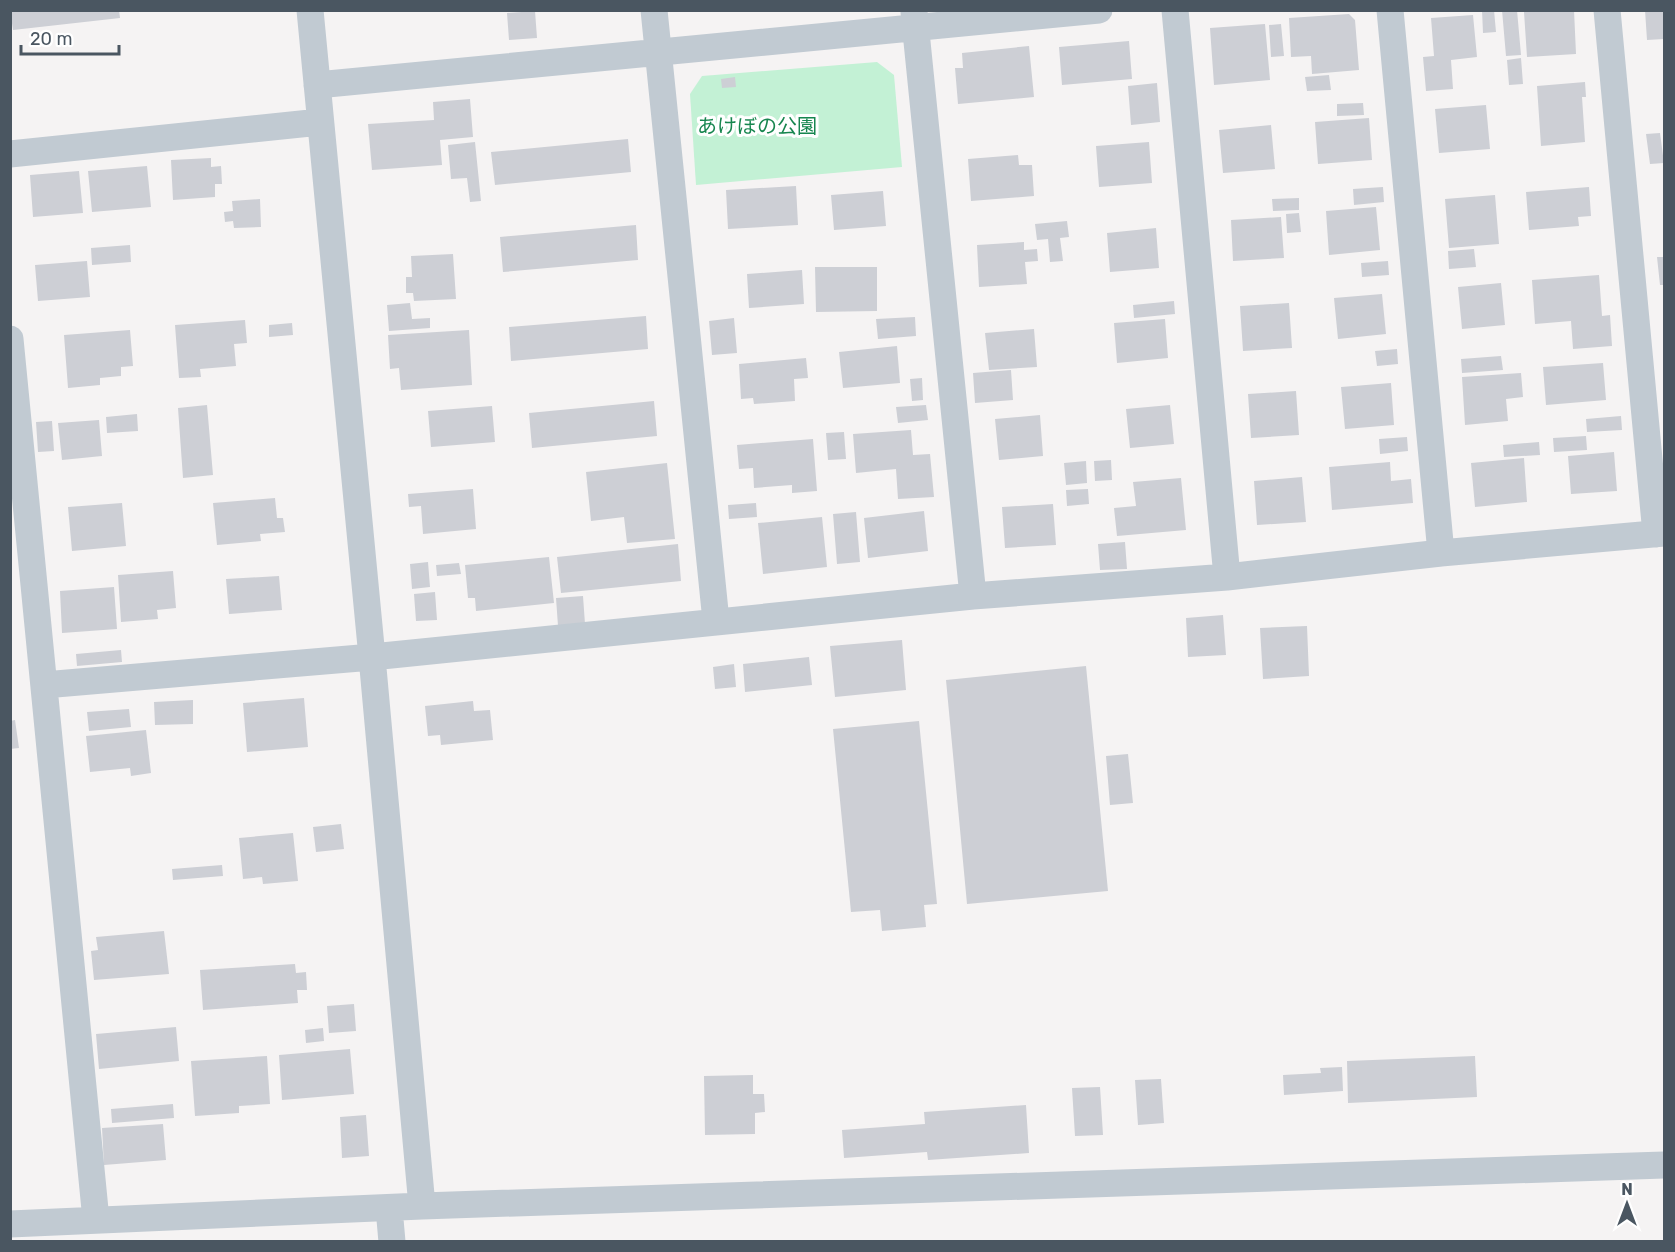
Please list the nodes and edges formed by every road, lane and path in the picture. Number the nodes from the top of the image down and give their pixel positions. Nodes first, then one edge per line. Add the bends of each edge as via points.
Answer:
1 (310, 10) edge
2 (654, 10) edge
3 (1099, 10) edge
4 (1175, 10) edge
5 (1390, 10) edge
6 (1607, 10) edge
7 (914, 20) edge
8 (658, 52) junction
9 (317, 85) junction
10 (320, 122) junction
11 (10, 154) edge
12 (10, 339) edge
13 (1660, 533) edge
14 (1441, 553) junction
15 (1227, 577) junction
16 (973, 596) junction
17 (716, 621) junction
18 (372, 657) junction
19 (44, 685) junction
20 (1665, 1165) edge
21 (423, 1206) junction
22 (389, 1208) junction
23 (96, 1220) junction
24 (10, 1224) edge
25 (392, 1242) edge

1 - 9 street
2 - 8 street
3 - 7 street
4 - 15 street
5 - 14 street
6 - 13 street
7 - 8 street
7 - 16 street
8 - 9 street
8 - 17 street
9 - 10 street
10 - 11 street
10 - 18 street
12 - 19 street
13 - 14 street
14 - 15 street
15 - 16 street
16 - 17 street
17 - 18 street
18 - 19 street
18 - 21 street
19 - 23 street
20 - 21 street
21 - 22 street
22 - 23 street
22 - 25 street
23 - 24 street

